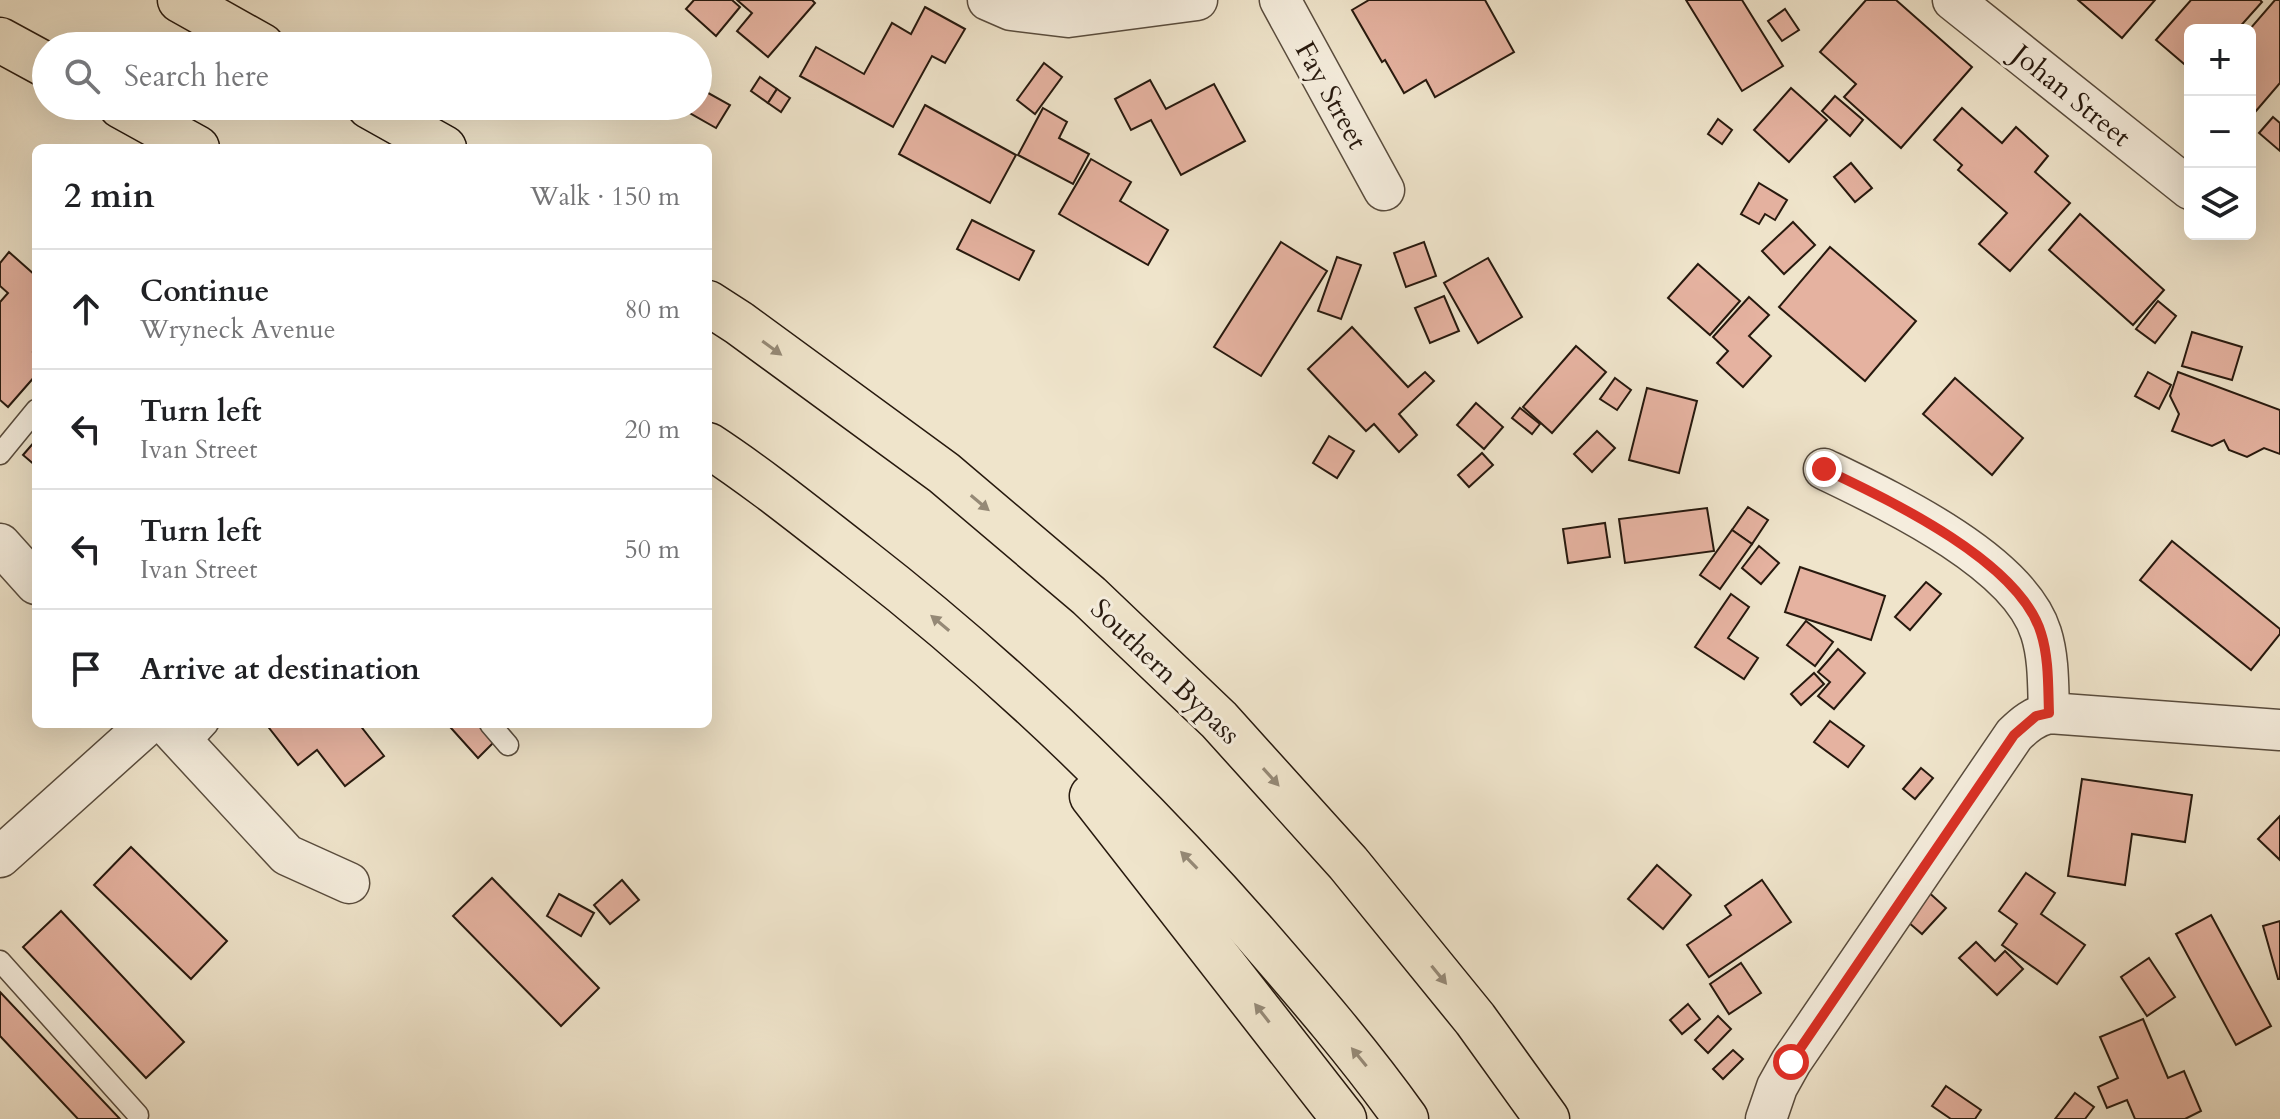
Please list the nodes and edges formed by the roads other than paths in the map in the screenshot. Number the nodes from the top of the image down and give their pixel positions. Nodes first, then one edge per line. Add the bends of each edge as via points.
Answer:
1 (180, 0) edge
2 (988, 0) edge
3 (1197, 0) edge
4 (1280, 0) edge
5 (1953, 0) edge
6 (237, 32) edge
7 (0, 40) edge
8 (32, 57) edge
9 (146, 120) edge
10 (394, 120) edge
11 (190, 144) edge
12 (437, 144) edge
13 (2184, 184) edge
14 (1384, 190) dead end
15 (712, 306) edge
16 (32, 415) edge
17 (712, 448) edge
18 (0, 454) edge
19 (1824, 469) dead end
20 (0, 544) edge
21 (32, 580) edge
22 (984, 661) junction
23 (2049, 713) junction
24 (144, 728) edge
25 (493, 728) edge
26 (2280, 730) edge
27 (187, 732) edge
28 (508, 745) dead end
29 (0, 857) edge
30 (349, 883) dead end
31 (0, 961) edge
32 (138, 1115) dead end
33 (1344, 1119) edge
34 (1406, 1119) edge
35 (1547, 1119) edge
36 (1766, 1119) edge

1 - 6 highway
2 - 3 street via 1011,10 1068,17
4 - 14 street, Fay Street
5 - 13 street, Johan Street
7 - 8 highway
9 - 11 highway
10 - 12 highway
15 -> 35 highway, Southern Bypass via 944,473 1089,596 1219,720 1348,863 1475,1019
16 - 18 lane
22 -> 17 highway via 899,589
19 - 23 street via 1954,539 2028,604 2041,633
20 - 21 street
33 -> 22 highway
34 -> 22 highway via 1302,987 1196,866
23 - 26 street
23 - 36 street via 2036,716 2014,735 1791,1062
24 - 29 street
25 - 28 lane
27 - 30 street via 287,855
31 - 32 lane

